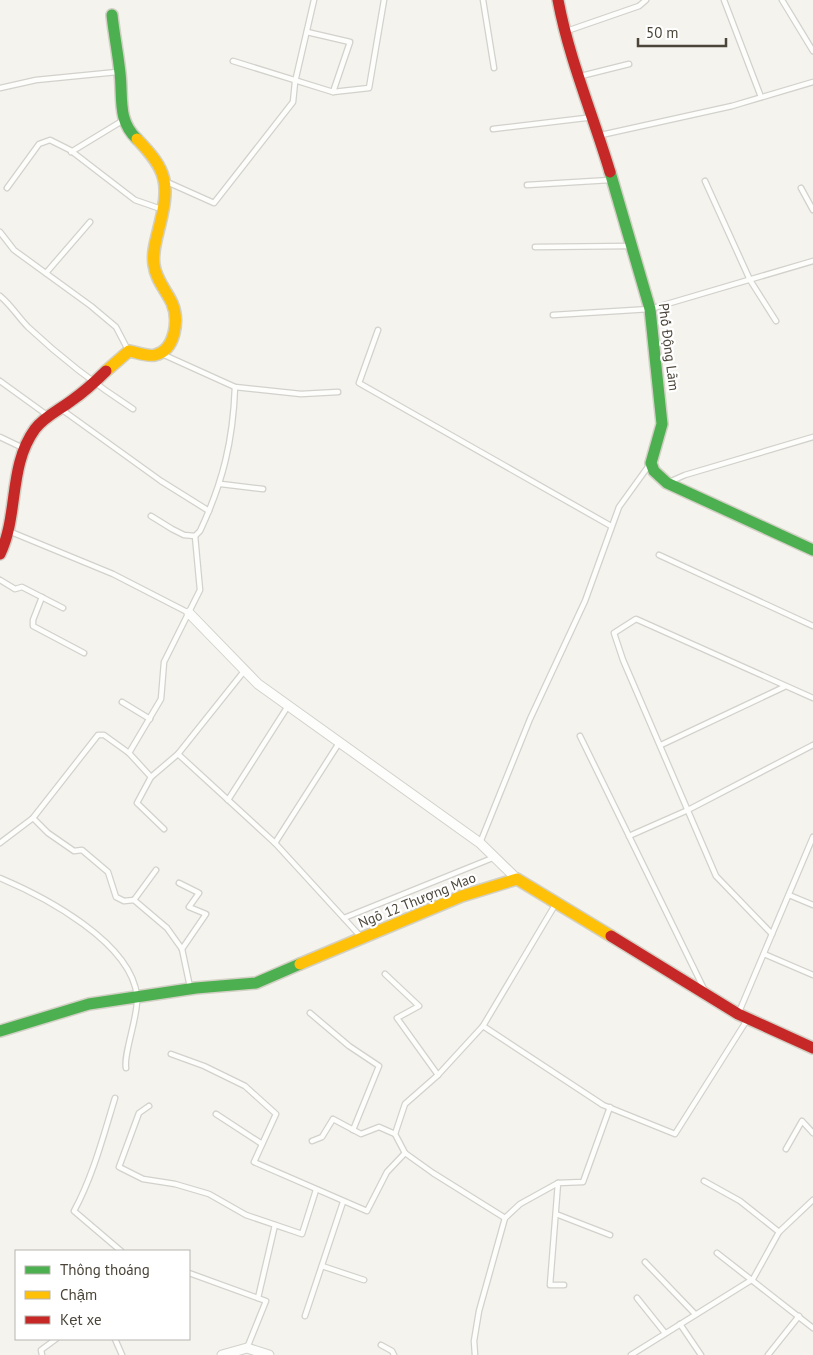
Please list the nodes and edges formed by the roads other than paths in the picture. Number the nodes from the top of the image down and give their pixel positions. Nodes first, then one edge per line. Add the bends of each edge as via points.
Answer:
1 (314, 0) edge
2 (384, 0) edge
3 (483, 0) edge
4 (558, 0) edge
5 (646, 0) edge
6 (724, 0) edge
7 (782, 0) edge
8 (112, 15) dead end
9 (307, 32) junction
10 (564, 32) junction
11 (813, 51) edge
12 (233, 61) dead end
13 (629, 64) dead end
14 (494, 68) dead end
15 (120, 72) junction
16 (580, 76) junction
17 (295, 82) junction
18 (813, 82) edge
19 (0, 88) edge
20 (333, 92) junction
21 (761, 97) junction
22 (594, 117) junction
23 (123, 120) junction
24 (493, 129) dead end
25 (599, 136) junction
26 (71, 152) junction
27 (614, 180) junction
28 (705, 181) dead end
29 (166, 182) junction
30 (526, 185) dead end
31 (6, 188) dead end
32 (800, 188) dead end
33 (813, 210) edge
34 (164, 211) junction
35 (90, 222) dead end
36 (0, 232) edge
37 (632, 246) junction
38 (535, 247) dead end
39 (813, 261) edge
40 (46, 273) junction
41 (750, 280) junction
42 (0, 296) edge
43 (650, 309) junction
44 (553, 315) dead end
45 (776, 321) dead end
46 (378, 330) dead end
47 (129, 351) junction
48 (160, 353) junction
49 (0, 381) edge
50 (93, 383) junction
51 (235, 387) junction
52 (338, 392) dead end
53 (59, 408) junction
54 (133, 409) dead end
55 (47, 415) junction
56 (0, 437) edge
57 (813, 437) edge
58 (24, 449) junction
59 (651, 463) junction
60 (667, 483) junction
61 (221, 484) junction
62 (263, 489) dead end
63 (210, 511) junction
64 (151, 516) dead end
65 (611, 526) junction
66 (8, 530) junction
67 (195, 536) junction
68 (1, 550) edge
69 (813, 550) edge
70 (659, 555) dead end
71 (0, 580) edge
72 (42, 597) junction
73 (63, 608) dead end
74 (189, 613) junction
75 (813, 626) edge
76 (84, 653) dead end
77 (245, 670) junction
78 (784, 687) junction
79 (813, 698) edge
80 (122, 702) dead end
81 (288, 706) junction
82 (150, 720) junction
83 (580, 736) dead end
84 (339, 743) junction
85 (662, 745) junction
86 (813, 745) edge
87 (129, 753) junction
88 (178, 754) junction
89 (151, 777) junction
90 (228, 800) junction
91 (688, 810) junction
92 (33, 818) junction
93 (164, 829) dead end
94 (629, 836) junction
95 (813, 837) edge
96 (275, 843) junction
97 (480, 843) junction
98 (0, 844) edge
99 (495, 857) junction
100 (156, 870) dead end
101 (0, 878) edge
102 (517, 879) junction
103 (179, 883) dead end
104 (788, 895) junction
105 (134, 900) junction
106 (556, 904) junction
107 (813, 905) edge
108 (344, 918) junction
109 (772, 934) junction
110 (362, 938) junction
111 (182, 950) junction
112 (764, 954) junction
113 (385, 974) dead end
114 (813, 975) edge
115 (191, 989) junction
116 (707, 995) junction
117 (137, 996) junction
118 (310, 1012) dead end
119 (743, 1016) junction
120 (483, 1026) junction
121 (0, 1031) edge
122 (813, 1048) edge
123 (171, 1054) dead end
124 (126, 1068) dead end
125 (438, 1075) junction
126 (115, 1098) dead end
127 (149, 1106) dead end
128 (610, 1107) junction
129 (216, 1114) dead end
130 (353, 1130) junction
131 (395, 1134) junction
132 (813, 1134) edge
133 (312, 1141) dead end
134 (262, 1144) junction
135 (786, 1149) dead end
136 (405, 1153) junction
137 (704, 1181) dead end
138 (558, 1183) junction
139 (316, 1190) junction
140 (813, 1200) edge
141 (343, 1202) junction
142 (556, 1214) junction
143 (505, 1218) junction
144 (275, 1225) junction
145 (779, 1232) junction
146 (610, 1235) dead end
147 (120, 1250) edge
148 (717, 1252) dead end
149 (645, 1262) dead end
150 (322, 1266) junction
151 (190, 1273) edge
152 (753, 1279) junction
153 (364, 1280) dead end
154 (564, 1285) dead end
155 (258, 1298) junction
156 (637, 1298) dead end
157 (695, 1314) junction
158 (305, 1316) dead end
159 (798, 1316) junction
160 (680, 1324) junction
161 (813, 1328) edge
162 (665, 1333) junction
163 (55, 1340) edge
164 (115, 1340) edge
165 (381, 1345) dead end
166 (247, 1348) junction
167 (42, 1355) edge
168 (122, 1355) edge
169 (222, 1355) edge
170 (269, 1355) edge
171 (394, 1355) edge
172 (476, 1355) edge
173 (631, 1355) edge
174 (701, 1355) edge
175 (768, 1355) edge

1 - 9 lane
2 - 20 lane via 370,88
3 - 14 lane
4 - 10 street, Phố Động Lãm
5 - 10 lane via 639,6
6 - 21 lane
7 - 11 lane
8 - 15 street
9 - 17 lane
9 - 20 lane via 350,42
10 - 16 street, Phố Động Lãm
12 - 17 lane
13 - 16 lane
15 - 19 lane via 36,80
15 - 23 street
16 - 22 street, Phố Động Lãm
17 - 20 lane
17 - 29 lane via 294,102 214,203
18 - 21 lane
21 - 25 lane
22 - 24 lane
22 - 25 street, Phố Động Lãm
23 - 26 lane
23 - 29 street via 158,161
25 - 27 street, Phố Động Lãm
26 - 31 lane via 62,145 45,141
26 - 34 lane via 136,200
27 - 30 lane
27 - 37 street, Phố Động Lãm
28 - 41 lane
29 - 34 street
32 - 33 lane
34 - 48 street via 154,266 177,318 173,337 167,349
35 - 40 lane
36 - 40 lane via 14,250
37 - 38 lane
37 - 43 street, Phố Động Lãm
39 - 41 lane
40 - 47 lane via 116,327
41 - 43 lane
41 - 45 lane
42 - 50 lane via 27,326
43 - 44 lane
43 - 59 street, Phố Động Lãm via 662,424
46 - 65 lane via 359,383
47 - 48 street via 149,356
47 - 50 street
48 - 51 lane
49 - 55 lane
50 - 53 street
50 - 54 lane
51 - 52 lane via 302,394
51 - 61 lane via 231,437
53 - 55 street
53 - 63 lane via 160,481
55 - 58 street
56 - 58 lane
57 - 60 lane via 685,474
58 - 66 street
59 - 60 street via 654,471
59 - 65 lane via 619,507
60 - 69 street
61 - 62 lane
61 - 63 lane
63 - 67 lane
64 - 67 lane via 184,535
65 - 97 lane via 585,601 530,719
66 - 68 street
66 - 74 lane via 113,574
67 - 74 lane via 200,586
70 - 75 lane
71 - 72 lane via 15,589 22,587
72 - 73 lane
72 - 76 lane via 33,626
74 - 77 street
74 - 82 lane via 164,662 162,695
77 - 81 street
77 - 88 lane
78 - 79 lane
78 - 85 lane
78 - 85 lane via 636,620 614,632 623,660
80 - 82 lane
81 - 84 street
81 - 90 lane
82 - 87 lane
83 - 94 lane
84 - 96 lane
84 - 97 street
85 - 91 lane
86 - 91 lane
87 - 89 lane
87 - 92 lane via 104,734 98,735
88 - 89 lane
88 - 90 lane
89 - 93 lane via 137,803
90 - 96 lane
91 - 94 lane
91 - 109 lane via 716,876
92 - 98 lane
92 - 105 lane via 48,833 74,851 82,850 108,872 116,897 124,901
94 - 116 lane
95 - 104 lane
96 - 108 lane
97 - 99 street
99 - 102 street
99 - 108 lane
100 - 105 lane
101 - 117 lane via 55,904 77,919 124,962
102 - 106 street
102 - 110 street, Ngõ 12 Thượng Mao via 462,896
103 - 111 lane via 199,893 189,907 206,914
104 - 107 lane
104 - 109 lane
105 - 111 lane via 167,928
106 - 116 street
106 - 120 lane
108 - 110 lane
109 - 112 lane
110 - 115 street, Ngõ 12 Thượng Mao via 256,983
111 - 115 lane
112 - 114 lane
112 - 119 lane
113 - 125 lane via 419,1006 397,1018
115 - 117 street, Ngõ 12 Thượng Mao
116 - 119 street
117 - 121 street, Ngõ 12 Thượng Mao via 89,1004
117 - 124 lane
118 - 130 lane via 349,1046 379,1066
119 - 122 street
119 - 128 lane via 675,1134
120 - 125 lane
120 - 128 lane
123 - 134 lane via 245,1086 276,1114
125 - 131 lane via 405,1104
126 - 147 lane via 95,1164 74,1211
127 - 144 lane via 139,1113 119,1168 143,1179 209,1194 246,1215
128 - 138 lane via 583,1182
129 - 134 lane
130 - 131 lane via 361,1134 379,1127
130 - 133 lane via 333,1119 322,1137
131 - 136 lane
132 - 135 lane via 802,1122
134 - 139 lane via 254,1162
136 - 141 lane via 388,1172 367,1211
136 - 143 lane
137 - 145 lane via 740,1201
138 - 142 lane
138 - 143 lane via 520,1204
139 - 141 lane
139 - 144 lane via 302,1234
140 - 145 lane
141 - 150 lane
142 - 146 lane
142 - 154 lane via 550,1285
143 - 172 lane via 479,1312 474,1341
144 - 155 lane
145 - 152 lane
148 - 152 lane
149 - 157 lane
150 - 153 lane
150 - 158 lane
151 - 155 lane
152 - 157 lane
152 - 159 lane
155 - 166 lane via 266,1301
156 - 162 lane
157 - 160 lane
159 - 161 lane
159 - 175 lane
160 - 162 lane
160 - 174 lane
162 - 173 lane
163 - 167 lane via 41,1350
164 - 168 lane
165 - 171 lane
166 - 169 street
166 - 170 street

